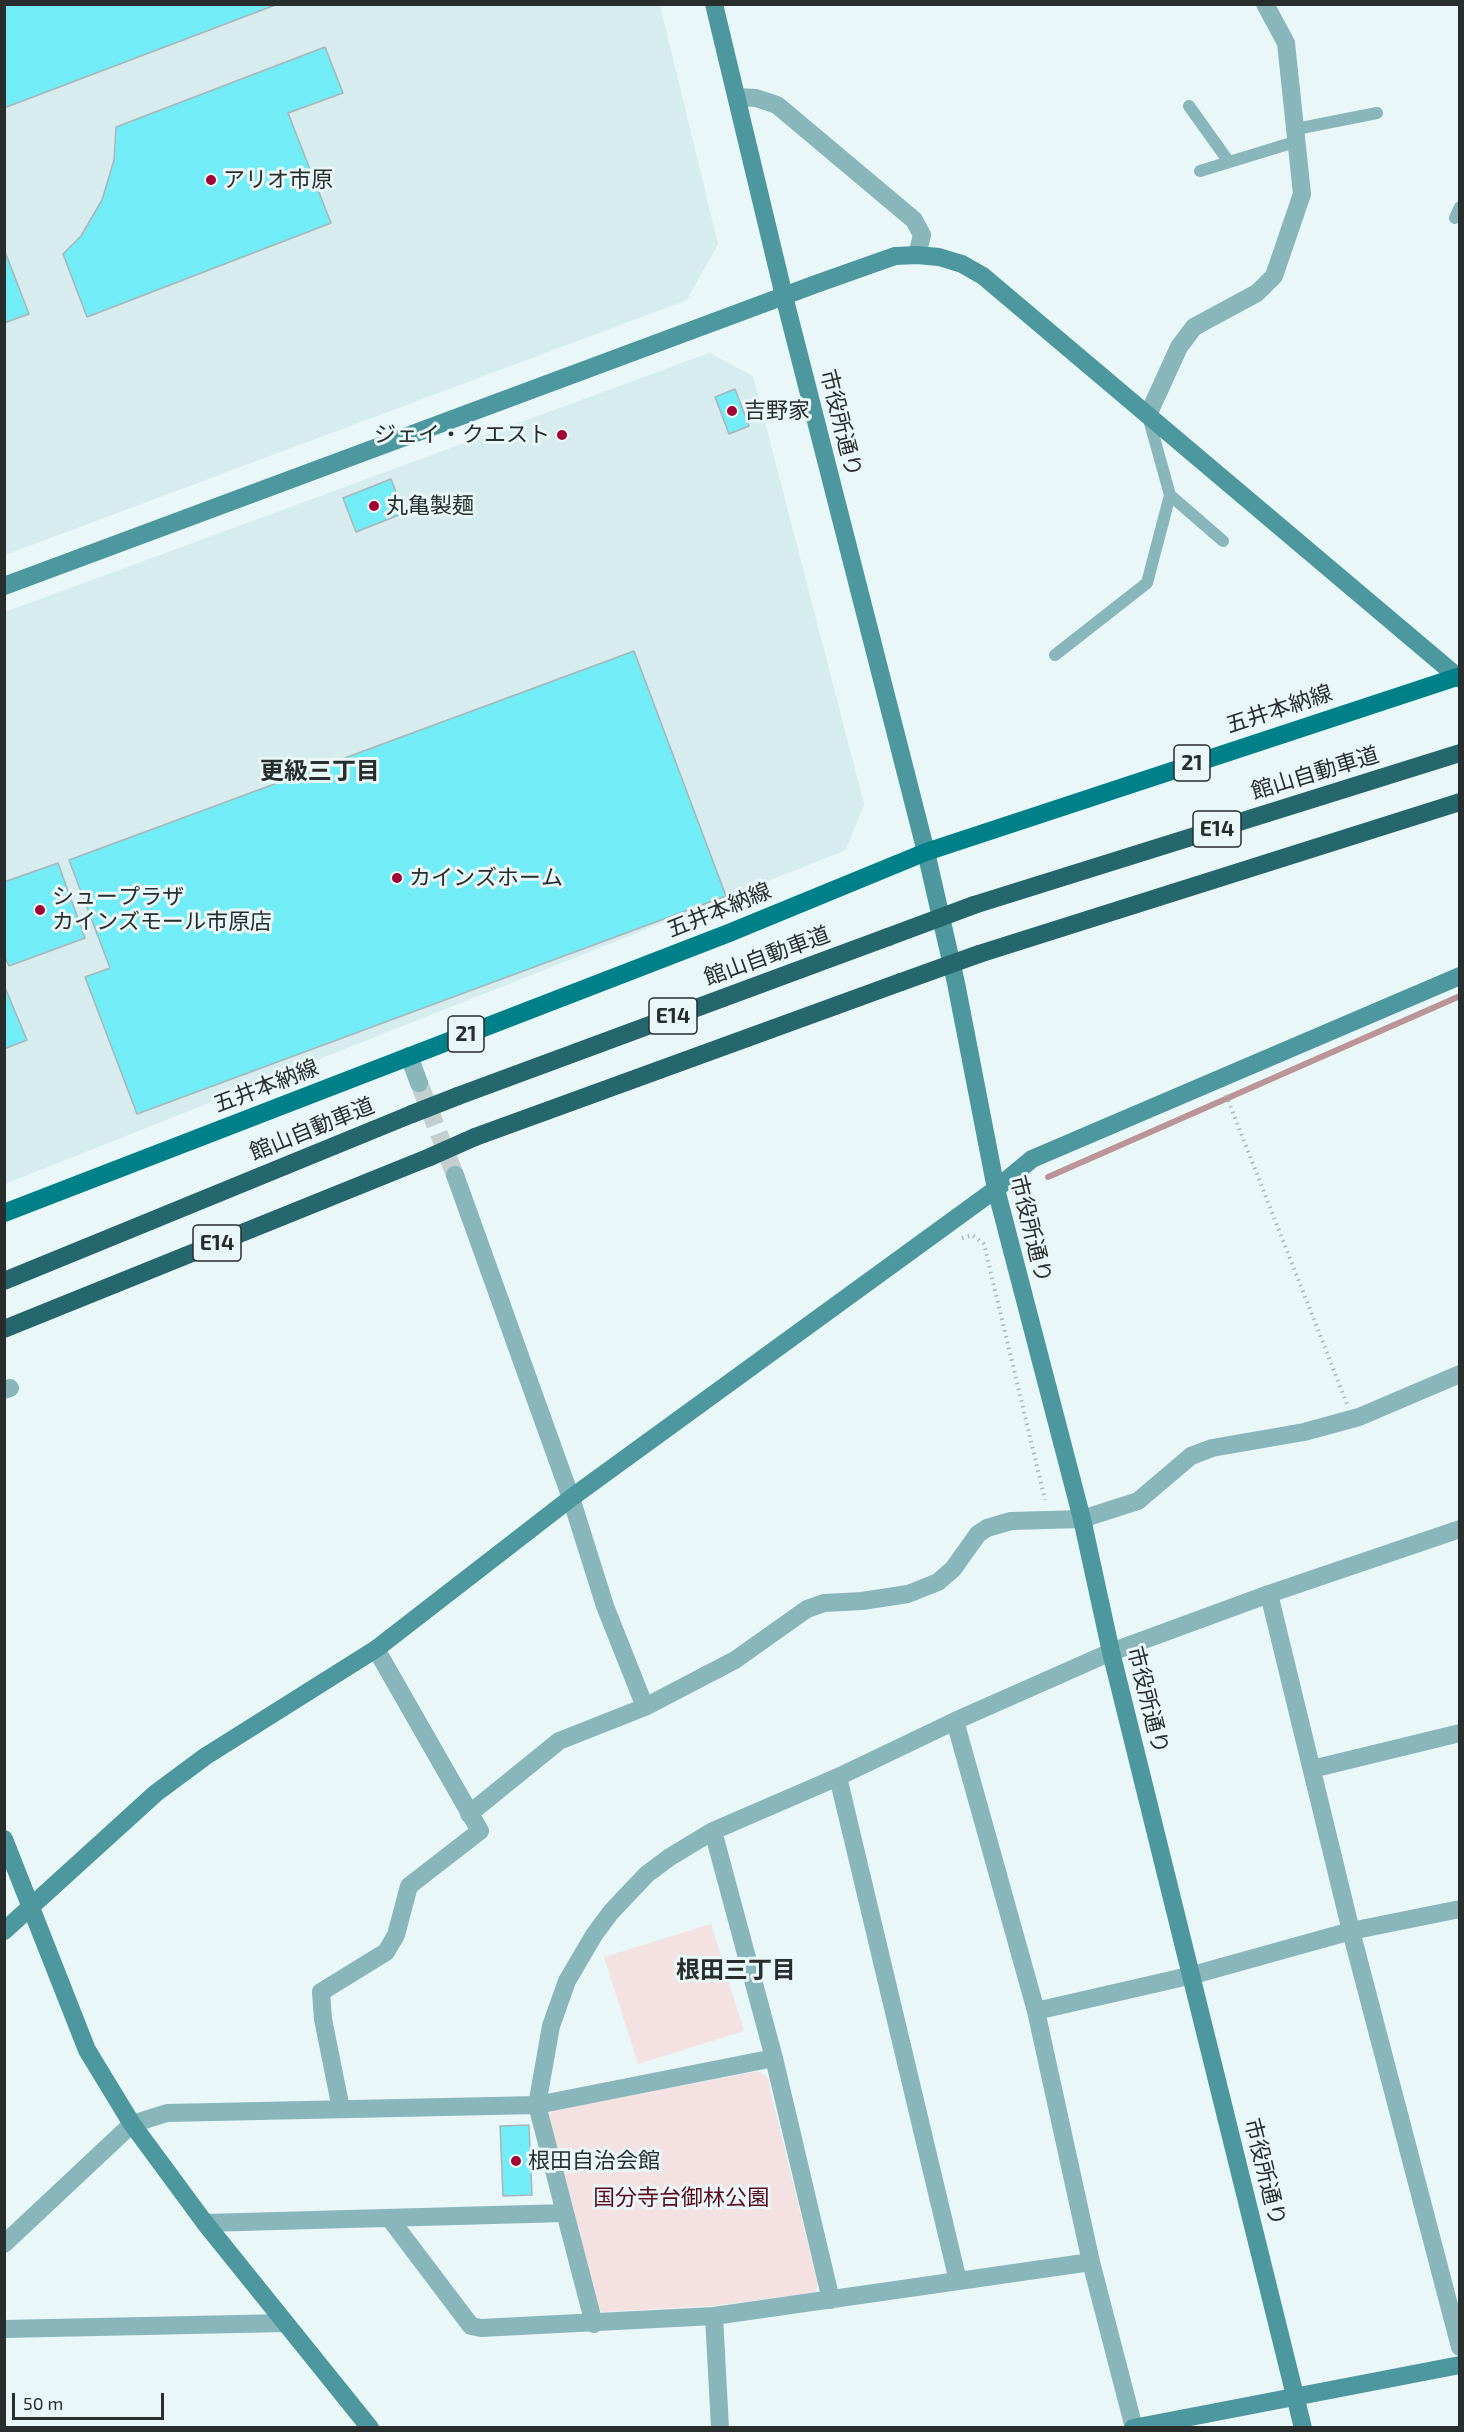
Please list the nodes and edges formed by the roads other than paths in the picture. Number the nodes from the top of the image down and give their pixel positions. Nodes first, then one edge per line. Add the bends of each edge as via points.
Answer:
1 (714, 4) edge
2 (1265, 4) edge
3 (737, 97) junction
4 (1189, 106) dead end
5 (1377, 113) dead end
6 (1297, 135) junction
7 (1228, 162) junction
8 (1200, 171) dead end
9 (917, 255) junction
10 (784, 296) junction
11 (1148, 415) junction
12 (1170, 495) junction
13 (1223, 541) dead end
14 (4, 586) edge
15 (1055, 655) dead end
16 (1459, 677) edge
17 (1460, 753) edge
18 (1460, 802) edge
19 (926, 852) junction
20 (1460, 976) edge
21 (409, 1056) junction
22 (419, 1083) tunnel mouth
23 (455, 1175) tunnel mouth
24 (996, 1189) junction
25 (4, 1213) edge
26 (4, 1281) edge
27 (4, 1329) edge
28 (1460, 1374) edge
29 (571, 1498) junction
30 (1082, 1519) junction
31 (1460, 1529) edge
32 (1269, 1594) junction
33 (376, 1649) junction
34 (1111, 1652) junction
35 (645, 1707) junction
36 (955, 1721) junction
37 (1460, 1733) edge
38 (1312, 1769) junction
39 (838, 1777) junction
40 (470, 1814) junction
41 (712, 1831) junction
42 (4, 1839) edge
43 (30, 1906) junction
44 (1460, 1909) edge
45 (4, 1931) edge
46 (1351, 1931) junction
47 (1193, 1975) junction
48 (1036, 2012) junction
49 (774, 2058) junction
50 (537, 2105) junction
51 (341, 2109) junction
52 (132, 2124) junction
53 (566, 2213) junction
54 (390, 2219) junction
55 (205, 2223) junction
56 (4, 2244) edge
57 (1091, 2262) junction
58 (958, 2281) junction
59 (831, 2300) junction
60 (714, 2316) junction
61 (285, 2323) junction
62 (594, 2324) junction
63 (4, 2329) edge
64 (1460, 2347) edge
65 (1460, 2365) edge
66 (1295, 2397) junction
67 (370, 2427) edge
68 (720, 2427) edge
69 (1134, 2427) edge
70 (1303, 2427) edge

1 - 3 street, 市役所通り
2 - 6 street via 1286,43
3 - 9 street via 777,105 914,220 922,235
3 - 10 street, 市役所通り
4 - 7 lane
5 - 6 lane
6 - 7 lane
6 - 11 street via 1302,194 1274,276 1257,293 1194,327 1179,347
7 - 8 lane
9 - 10 street via 895,256
9 - 11 street via 962,264 983,276
10 - 14 street
10 - 19 street, 市役所通り
11 - 12 lane
11 - 16 street
12 - 13 lane
12 - 15 lane via 1147,582
16 - 19 main road, 五井本納線 / 21
17 - 26 highway, 館山自動車道 / E14, bridge via 974,905 458,1096
18 - 27 highway, E14, bridge via 901,982 475,1137
19 - 21 main road, 五井本納線 / 21 via 729,933
19 - 24 street, 市役所通り
20 - 24 street via 1032,1159
21 - 22 street
21 - 25 main road, 五井本納線 / 21
23 - 29 street
24 - 29 street
24 - 30 street, 市役所通り
28 - 30 street via 1353,1418 1191,1456 1138,1501
29 - 33 street
29 - 35 street via 605,1606
30 - 34 street, 市役所通り
30 - 35 street via 1011,1521 987,1528 939,1582 908,1594 824,1603 807,1609 735,1660
31 - 32 street
32 - 34 street
32 - 38 street
33 - 40 street
33 - 43 street via 206,1756 156,1793
34 - 36 street
34 - 47 street, 市役所通り
35 - 40 street via 559,1741
36 - 39 street
36 - 48 street
37 - 38 street
38 - 46 street
39 - 41 street
39 - 58 street
40 - 51 street via 480,1831 410,1886 396,1935 386,1952 321,1992
41 - 49 street
41 - 50 street via 647,1874 594,1935 558,2004
42 - 43 street
43 - 45 street
43 - 52 street via 87,2050
44 - 46 street
46 - 47 street
46 - 64 street
47 - 48 street
47 - 66 street, 市役所通り
48 - 57 street
49 - 50 street
49 - 59 street
50 - 51 street
50 - 53 street
51 - 52 street via 167,2113
52 - 55 street
52 - 56 street
53 - 54 street
53 - 62 street
54 - 55 street
54 - 62 street via 471,2326
55 - 61 street
57 - 58 street
57 - 69 street
58 - 59 street
59 - 60 street
60 - 62 street
60 - 68 street
61 - 63 street
61 - 67 street
65 - 66 street
66 - 69 street
66 - 70 street, 市役所通り

